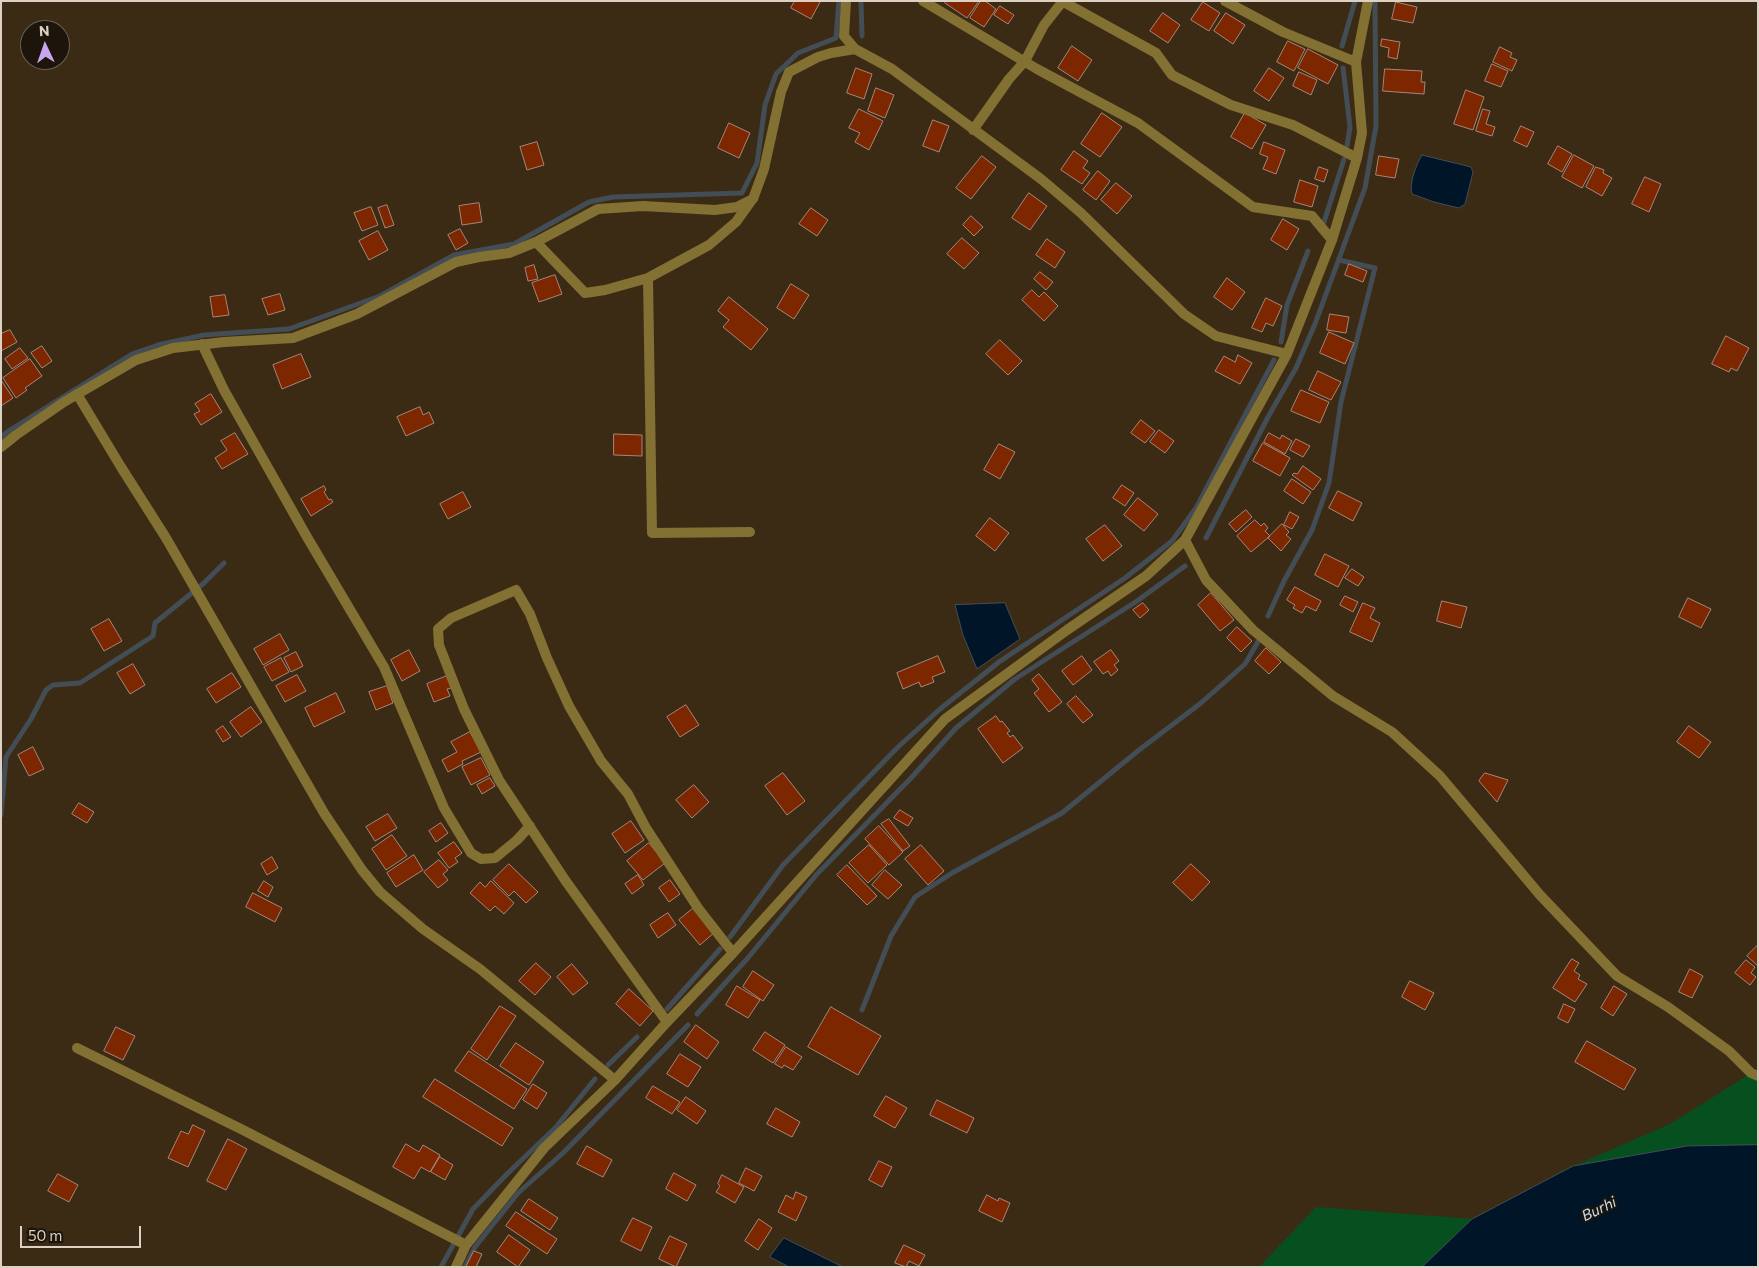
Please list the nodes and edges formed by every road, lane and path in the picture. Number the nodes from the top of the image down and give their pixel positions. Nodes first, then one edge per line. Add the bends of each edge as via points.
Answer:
1 (846, 1) edge
2 (922, 1) edge
3 (1062, 1) edge
4 (1224, 1) edge
5 (1368, 1) edge
6 (855, 49) junction
7 (1024, 61) junction
8 (1356, 62) junction
9 (973, 130) junction
10 (1357, 158) junction
11 (753, 200) junction
12 (1332, 240) junction
13 (536, 242) junction
14 (648, 278) junction
15 (202, 344) junction
16 (1287, 354) junction
17 (78, 394) junction
18 (1, 448) edge
19 (750, 532) dead end
20 (1185, 540) junction
21 (530, 826) junction
22 (733, 953) junction
23 (667, 1022) junction
24 (77, 1048) dead end
25 (1758, 1076) edge
26 (615, 1080) junction
27 (459, 1241) junction
28 (456, 1267) edge

1 - 6 street via 844,36
2 - 7 street
3 - 7 street
3 - 10 street via 1156,53 1180,79 1231,105 1293,125
4 - 8 street via 1283,32
5 - 8 street
6 - 9 street via 892,69
6 - 11 street via 818,57 789,72 780,92 764,169
7 - 9 street
7 - 12 street via 1138,123 1253,207 1312,216
8 - 10 street via 1362,133
9 - 16 street via 1041,179 1081,213 1184,314 1216,336
10 - 12 street
11 - 13 street via 737,207 714,210 643,206 598,209
11 - 14 street via 736,222 709,245
12 - 16 street
13 - 14 street via 585,293
13 - 15 street via 509,253 456,262 357,314 293,338
14 - 19 street via 652,533
15 - 17 street via 173,348 136,360
15 - 21 street via 224,390 384,667 444,808 471,853 481,859 495,858
16 - 20 street
17 - 18 street
17 - 26 street via 166,538 324,813 362,870 380,892 423,929 480,969
20 - 22 street via 1146,576 945,720
20 - 25 street via 1206,580 1253,630 1333,696 1392,732 1440,776 1540,895 1617,976 1668,1007
21 - 22 street via 499,780 464,709 439,645 438,629 451,618 516,590 530,614 569,706 601,761 628,794 698,908
21 - 23 street
22 - 23 street
23 - 26 street
24 - 27 street
26 - 27 street via 544,1148
27 - 28 street

